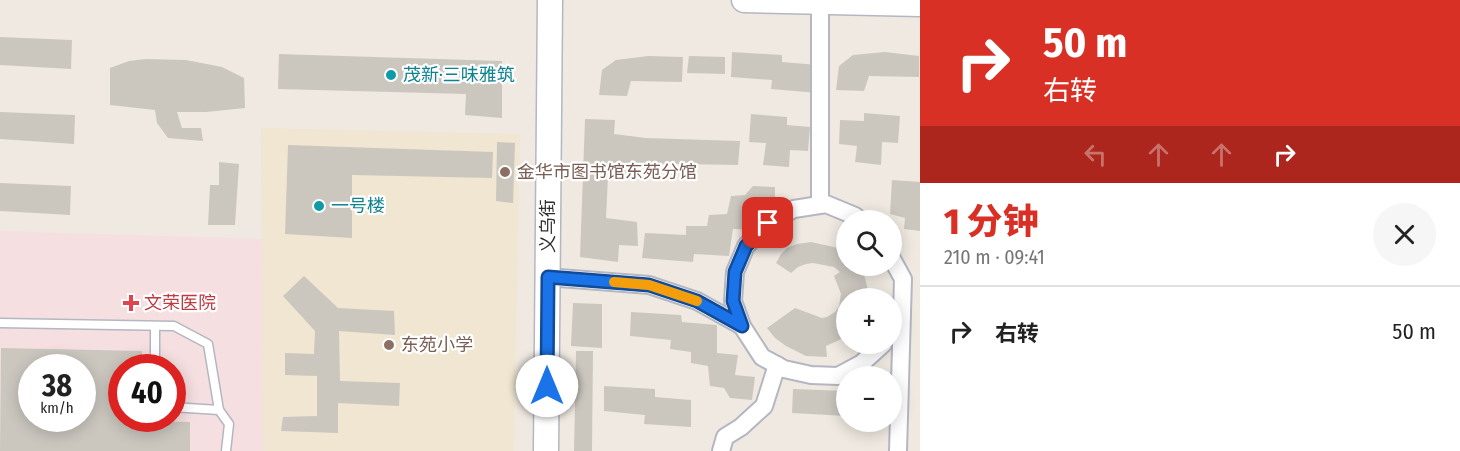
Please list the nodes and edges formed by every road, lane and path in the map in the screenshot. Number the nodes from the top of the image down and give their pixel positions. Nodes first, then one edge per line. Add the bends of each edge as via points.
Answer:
1 (550, 0) edge
2 (744, 0) edge
3 (820, 2) junction
4 (920, 4) edge
5 (820, 205) junction
6 (840, 210) edge
7 (901, 276) edge
8 (548, 277) junction
9 (902, 310) edge
10 (0, 323) edge
11 (742, 326) junction
12 (154, 327) junction
13 (155, 354) edge
14 (872, 354) edge
15 (901, 354) edge
16 (777, 365) junction
17 (186, 407) edge
18 (219, 410) junction
19 (226, 451) edge
20 (546, 451) edge
21 (721, 451) edge
22 (898, 451) edge

1 - 8 street, 义乌街
2 - 3 street
3 - 4 street
3 - 5 street
5 - 6 street
5 - 11 street via 785,213 768,223 746,246 735,272 733,301
7 - 9 street
8 - 11 street via 649,285 697,301
8 - 20 street, 义乌街
10 - 12 lane
11 - 16 street via 762,357
12 - 13 lane
12 - 18 lane via 174,327 208,344
14 - 16 street via 838,376 811,375
15 - 22 street
16 - 21 street via 764,406 725,437
17 - 18 lane
18 - 19 lane via 229,424

